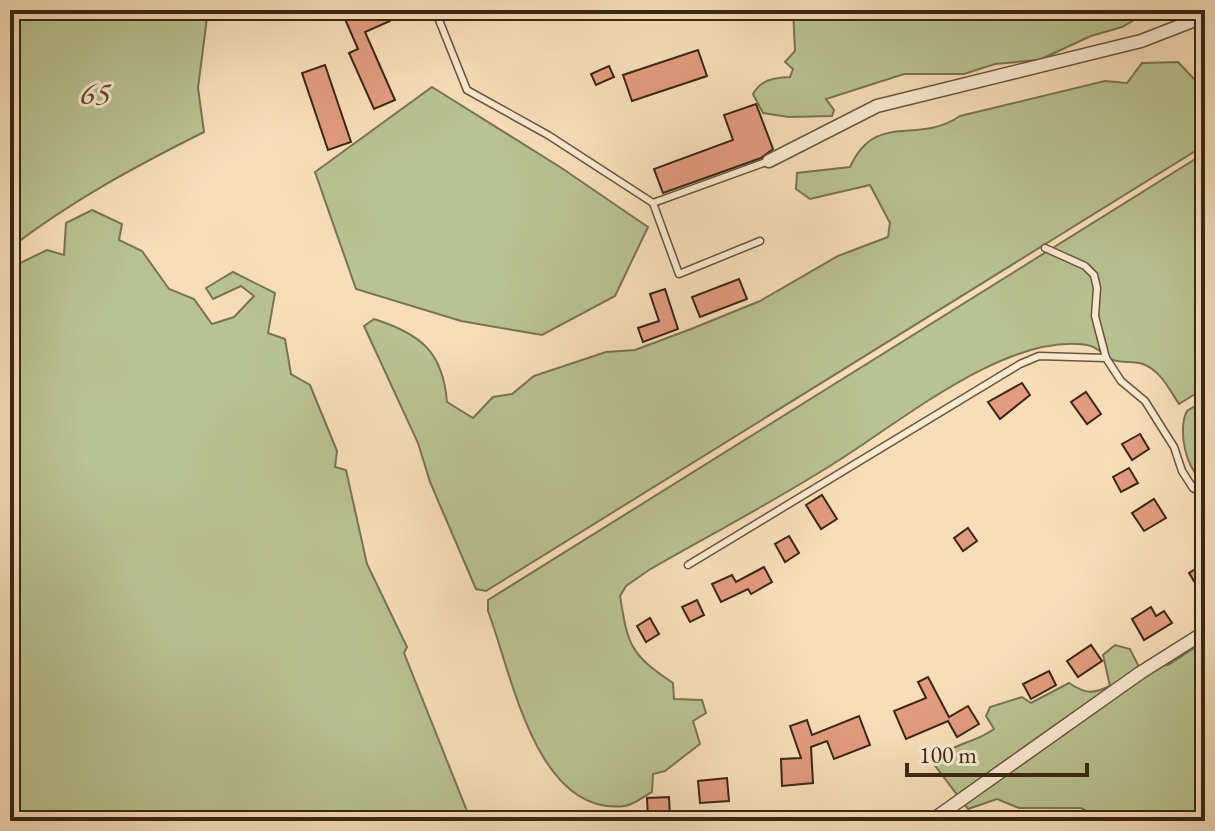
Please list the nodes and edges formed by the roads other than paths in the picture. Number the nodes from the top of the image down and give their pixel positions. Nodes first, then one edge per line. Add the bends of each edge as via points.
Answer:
1 (436, 10) edge
2 (1198, 10) edge
3 (769, 161) joint
4 (653, 203) junction
5 (760, 241) dead end
6 (1045, 248) dead end
7 (1106, 358) junction
8 (1205, 495) edge
9 (688, 565) dead end
10 (1205, 632) edge
11 (931, 821) edge

1 - 4 lane via 467,90
2 - 3 street via 1190,22 1141,41 877,106
3 - 4 lane
4 - 5 lane via 679,274
6 - 7 lane via 1094,275 1095,316
7 - 8 lane via 1121,381 1145,401 1174,447 1182,471
7 - 9 lane via 1039,356 1020,364
10 - 11 street

